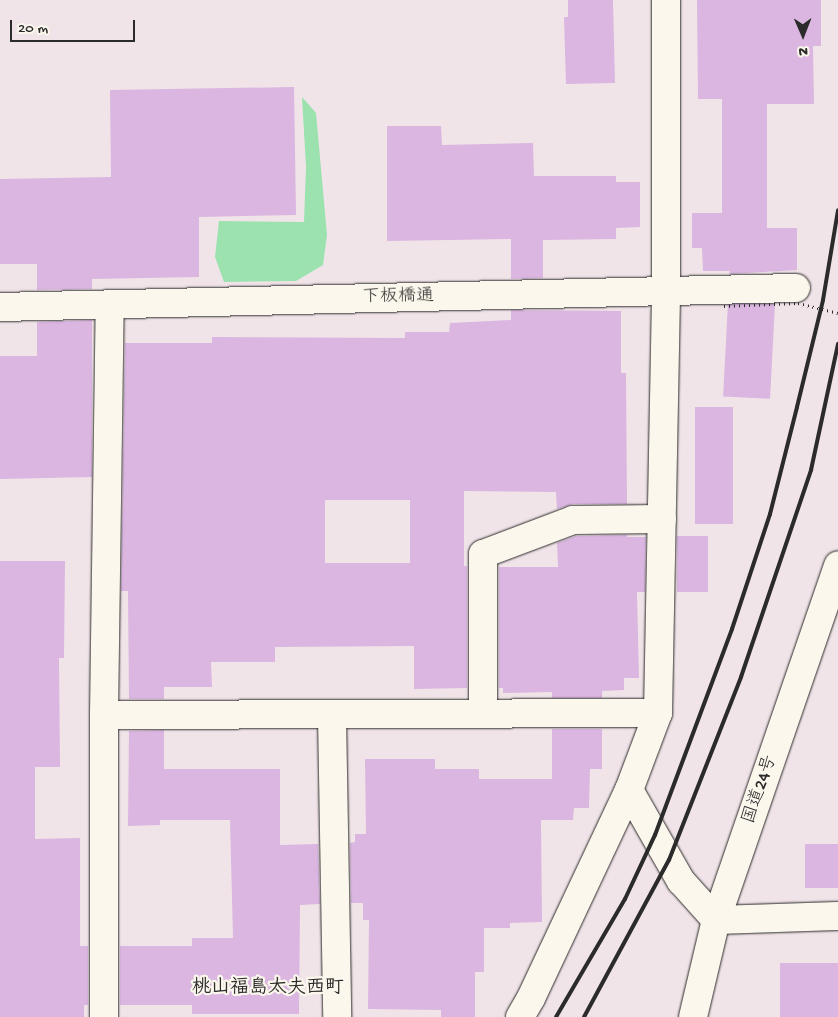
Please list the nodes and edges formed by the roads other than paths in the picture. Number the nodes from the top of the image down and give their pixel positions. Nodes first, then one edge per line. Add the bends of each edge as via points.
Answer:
1 (666, 0) edge
2 (796, 288) dead end
3 (666, 293) junction
4 (110, 305) junction
5 (0, 307) edge
6 (662, 519) junction
7 (838, 566) edge
8 (658, 713) junction
9 (483, 714) junction
10 (104, 715) junction
11 (332, 716) junction
12 (629, 790) junction
13 (838, 916) edge
14 (716, 920) junction
15 (104, 1017) edge
16 (337, 1017) edge
17 (520, 1017) edge
18 (693, 1017) edge

1 - 3 main road
2 - 3 main road, 下板橋通
3 - 4 main road, 下板橋通
3 - 6 main road
4 - 5 main road, 下板橋通
4 - 10 main road
6 - 8 main road
6 - 9 main road via 573,520 483,554
7 - 14 main road, 国道24号
8 - 9 main road
8 - 12 main road
9 - 11 main road
10 - 11 main road
10 - 15 main road
11 - 16 main road
12 - 14 main road via 681,882
12 - 17 main road
13 - 14 main road
14 - 18 main road, 国道24号

